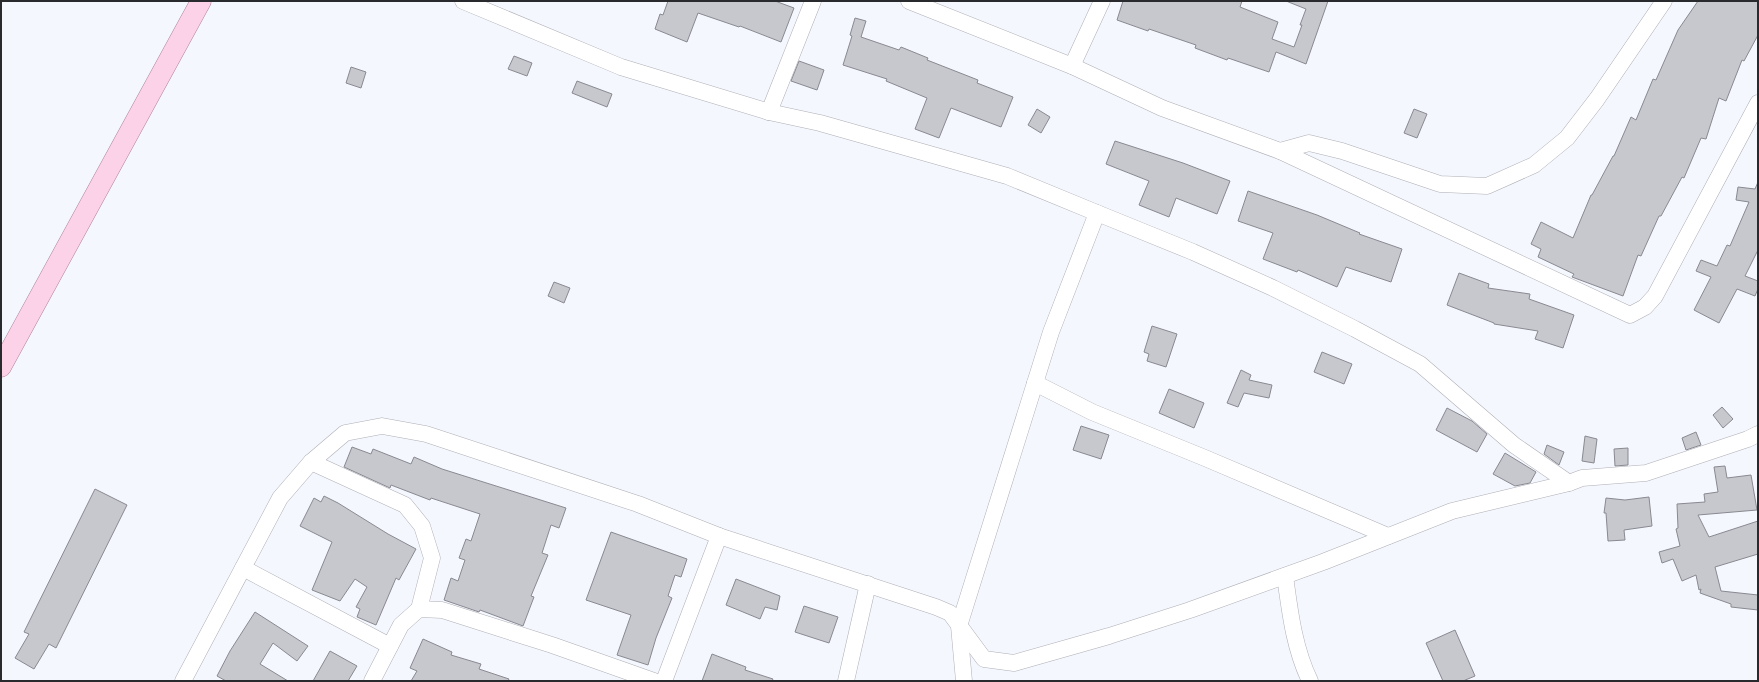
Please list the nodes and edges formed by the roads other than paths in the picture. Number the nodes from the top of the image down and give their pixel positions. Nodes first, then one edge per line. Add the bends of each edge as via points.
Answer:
1 (201, 1) edge
2 (463, 1) edge
3 (813, 1) edge
4 (909, 1) edge
5 (1102, 1) edge
6 (1664, 1) edge
7 (1072, 66) junction
8 (1758, 103) edge
9 (769, 112) junction
10 (1280, 151) junction
11 (1096, 213) junction
12 (1, 367) edge
13 (1035, 383) junction
14 (1758, 434) edge
15 (311, 462) junction
16 (1569, 483) junction
17 (719, 536) junction
18 (1388, 536) junction
19 (243, 568) junction
20 (1285, 576) junction
21 (868, 584) junction
22 (419, 609) junction
23 (959, 626) junction
24 (390, 646) junction
25 (184, 681) edge
26 (372, 681) edge
27 (654, 681) edge
28 (664, 681) edge
29 (846, 681) edge
30 (964, 681) edge
31 (1310, 681) edge

1 - 12 main road
2 - 9 street via 621,67
3 - 9 street
4 - 7 street
5 - 7 street
6 - 10 street via 1568,138 1534,165 1487,186 1440,184 1342,151 1309,143
7 - 10 street via 1162,108
8 - 10 street via 1655,296 1645,307 1630,315
9 - 11 street via 820,123 1007,176
11 - 13 street via 1051,332
11 - 16 street via 1193,252 1272,288 1420,364 1514,445
13 - 18 street via 1092,412
13 - 23 street
14 - 16 street via 1646,473 1582,478
15 - 17 street via 346,433 382,426 426,434 638,504
15 - 19 street via 280,498
15 - 22 street via 405,505 422,526 432,558
16 - 18 street via 1452,511
17 - 21 street
17 - 28 street
18 - 20 street
19 - 24 street
19 - 25 street
20 - 23 street via 1190,610 1014,663 984,659
20 - 31 street via 1292,625 1302,664
21 - 23 street via 950,613
21 - 29 street
22 - 24 street via 401,625
22 - 27 street via 442,610
23 - 30 street
24 - 26 street

